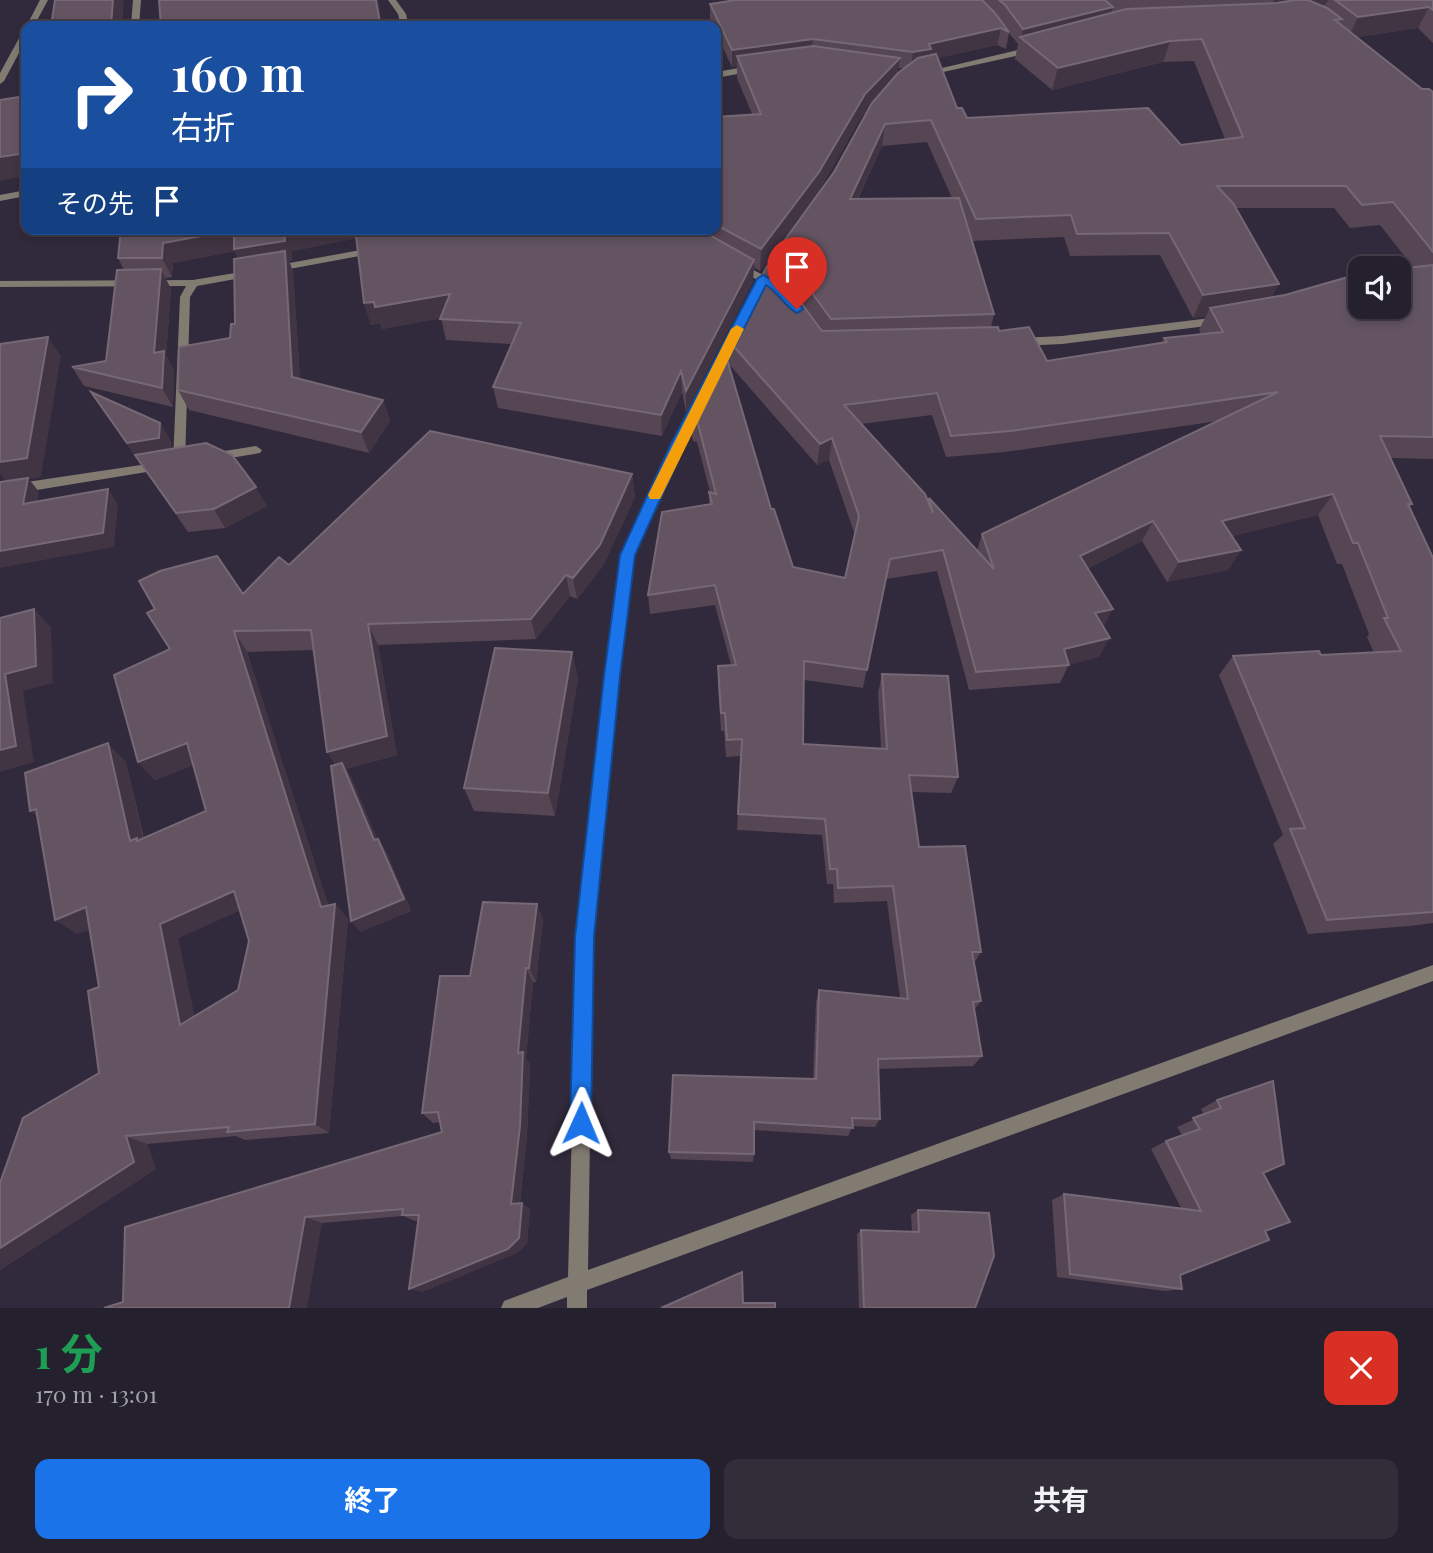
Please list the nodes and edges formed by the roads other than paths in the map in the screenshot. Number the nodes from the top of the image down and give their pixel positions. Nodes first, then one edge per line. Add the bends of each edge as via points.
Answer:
1 (44, 0) edge
2 (137, 0) edge
3 (392, 0) edge
4 (33, 21) edge
5 (135, 21) edge
6 (404, 21) edge
7 (21, 42) edge
8 (1009, 44) edge
9 (1049, 45) edge
10 (1016, 53) junction
11 (767, 66) edge
12 (721, 74) edge
13 (911, 75) edge
14 (0, 81) edge
15 (21, 194) edge
16 (0, 198) edge
17 (388, 248) edge
18 (729, 260) edge
19 (193, 283) junction
20 (0, 284) edge
21 (790, 300) edge
22 (1228, 320) edge
23 (1013, 342) edge
24 (709, 385) edge
25 (256, 450) dead end
26 (192, 461) junction
27 (0, 491) edge
28 (1433, 973) edge
29 (577, 1283) junction
30 (511, 1308) edge
31 (577, 1308) edge

1 - 4 street
2 - 5 street
3 - 6 street
7 - 14 street
8 - 10 street
9 - 10 street
10 - 13 street
11 - 12 street
15 - 16 street
17 - 19 street
18 - 21 street via 783,290
19 - 20 street
19 - 26 street via 185,297
22 - 23 street
24 - 29 street via 628,555 585,937
25 - 26 street
26 - 27 street
28 - 29 street
29 - 30 street
29 - 31 street

